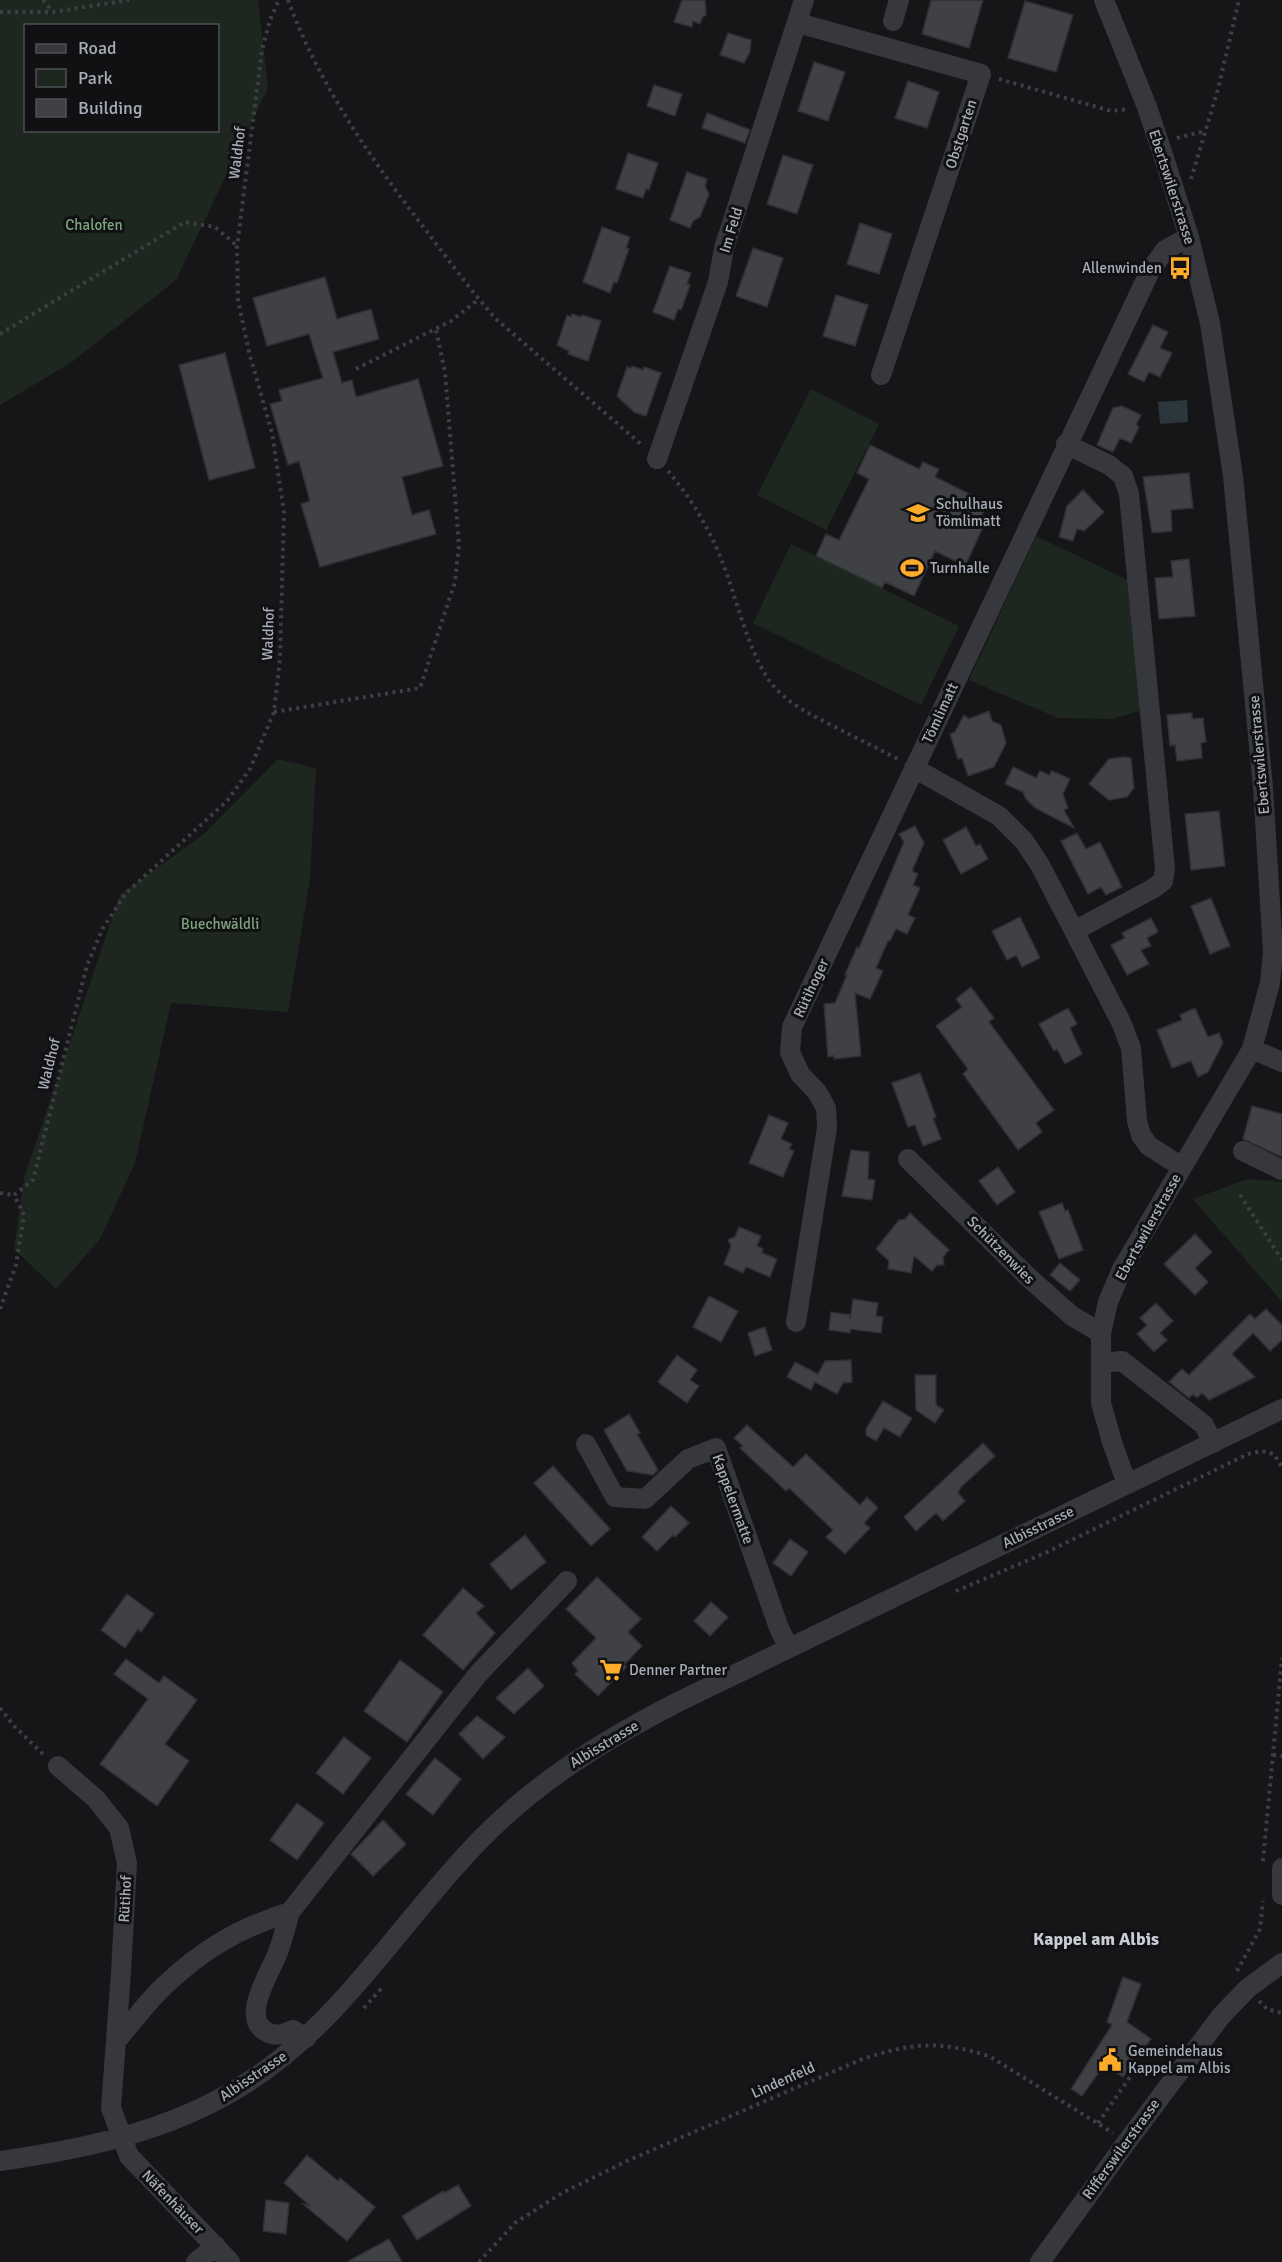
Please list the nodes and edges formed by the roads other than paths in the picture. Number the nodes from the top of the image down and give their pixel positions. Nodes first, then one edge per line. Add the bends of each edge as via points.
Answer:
1 (804, 0) edge
2 (899, 0) edge
3 (1104, 0) edge
4 (893, 21) dead end
5 (798, 23) junction
6 (1189, 237) junction
7 (881, 375) dead end
8 (1066, 444) junction
9 (657, 459) road end
10 (914, 768) junction
11 (1074, 931) junction
12 (1252, 1049) junction
13 (1282, 1062) edge
14 (1243, 1151) dead end
15 (908, 1159) dead end
16 (1182, 1167) junction
17 (1282, 1170) edge
18 (796, 1322) dead end
19 (1101, 1333) junction
20 (1101, 1363) junction
21 (1282, 1409) edge
22 (1213, 1443) junction
23 (586, 1444) dead end
24 (1127, 1484) junction
25 (567, 1581) dead end
26 (789, 1648) junction
27 (58, 1766) road end
28 (1277, 1870) edge
29 (1273, 1897) edge
30 (290, 1912) junction
31 (1282, 1963) edge
32 (306, 2038) junction
33 (116, 2041) junction
34 (121, 2138) junction
35 (0, 2161) edge
36 (216, 2246) junction
37 (196, 2262) edge
38 (230, 2262) edge
39 (1040, 2262) edge

1 - 5 street, Im Feld
2 - 4 street
3 - 6 street, Ebertswilerstrasse via 1147,107
5 - 7 street, Obstgarten via 981,74
5 - 9 street, Im Feld via 724,248 718,282
6 - 8 street, Tömlimatt via 1165,250 1150,271
6 - 12 street, Ebertswilerstrasse via 1210,323 1233,476 1264,798 1273,952 1270,983
8 - 10 street, Tömlimatt
8 - 11 street via 1109,465 1123,476 1130,494 1165,870 1163,881 1154,888
10 - 11 street via 999,816 1024,841
10 - 18 street, Rütihoger via 792,1027 790,1052 826,1108 827,1128
11 - 16 street via 1131,1048 1141,1135 1149,1146
12 - 13 street
12 - 16 street, Ebertswilerstrasse
14 - 17 street
15 - 19 street, Schützenwies via 1028,1277 1072,1316
16 - 19 street, Ebertswilerstrasse via 1122,1269 1108,1302
19 - 20 street, Ebertswilerstrasse
20 - 22 street via 1122,1361 1204,1425
20 - 24 street, Ebertswilerstrasse via 1101,1403
21 - 22 street, Albisstrasse
22 - 24 street, Albisstrasse
23 - 26 street, Kappelermatte via 615,1497 645,1499 688,1459 716,1448
24 - 26 street, Albisstrasse
25 - 30 street via 479,1673
26 - 32 street, Albisstrasse via 637,1724 546,1780 481,1839 360,1983
27 - 33 street, Rütihof via 96,1799 119,1828 127,1863
28 - 29 street
30 - 32 street via 255,2012 263,2031 282,2035 293,2030
30 - 33 street via 254,1924 212,1947 163,1986
31 - 39 street, Rifferswilerstrasse via 1248,1988 1221,2016
32 - 34 street, Albisstrasse via 265,2071 216,2101 158,2127
33 - 34 street, Rütihof via 111,2108
34 - 35 street, Albisstrasse
34 - 36 street, Näfenhäuser via 129,2156
36 - 37 street
36 - 38 street, Näfenhäuser

